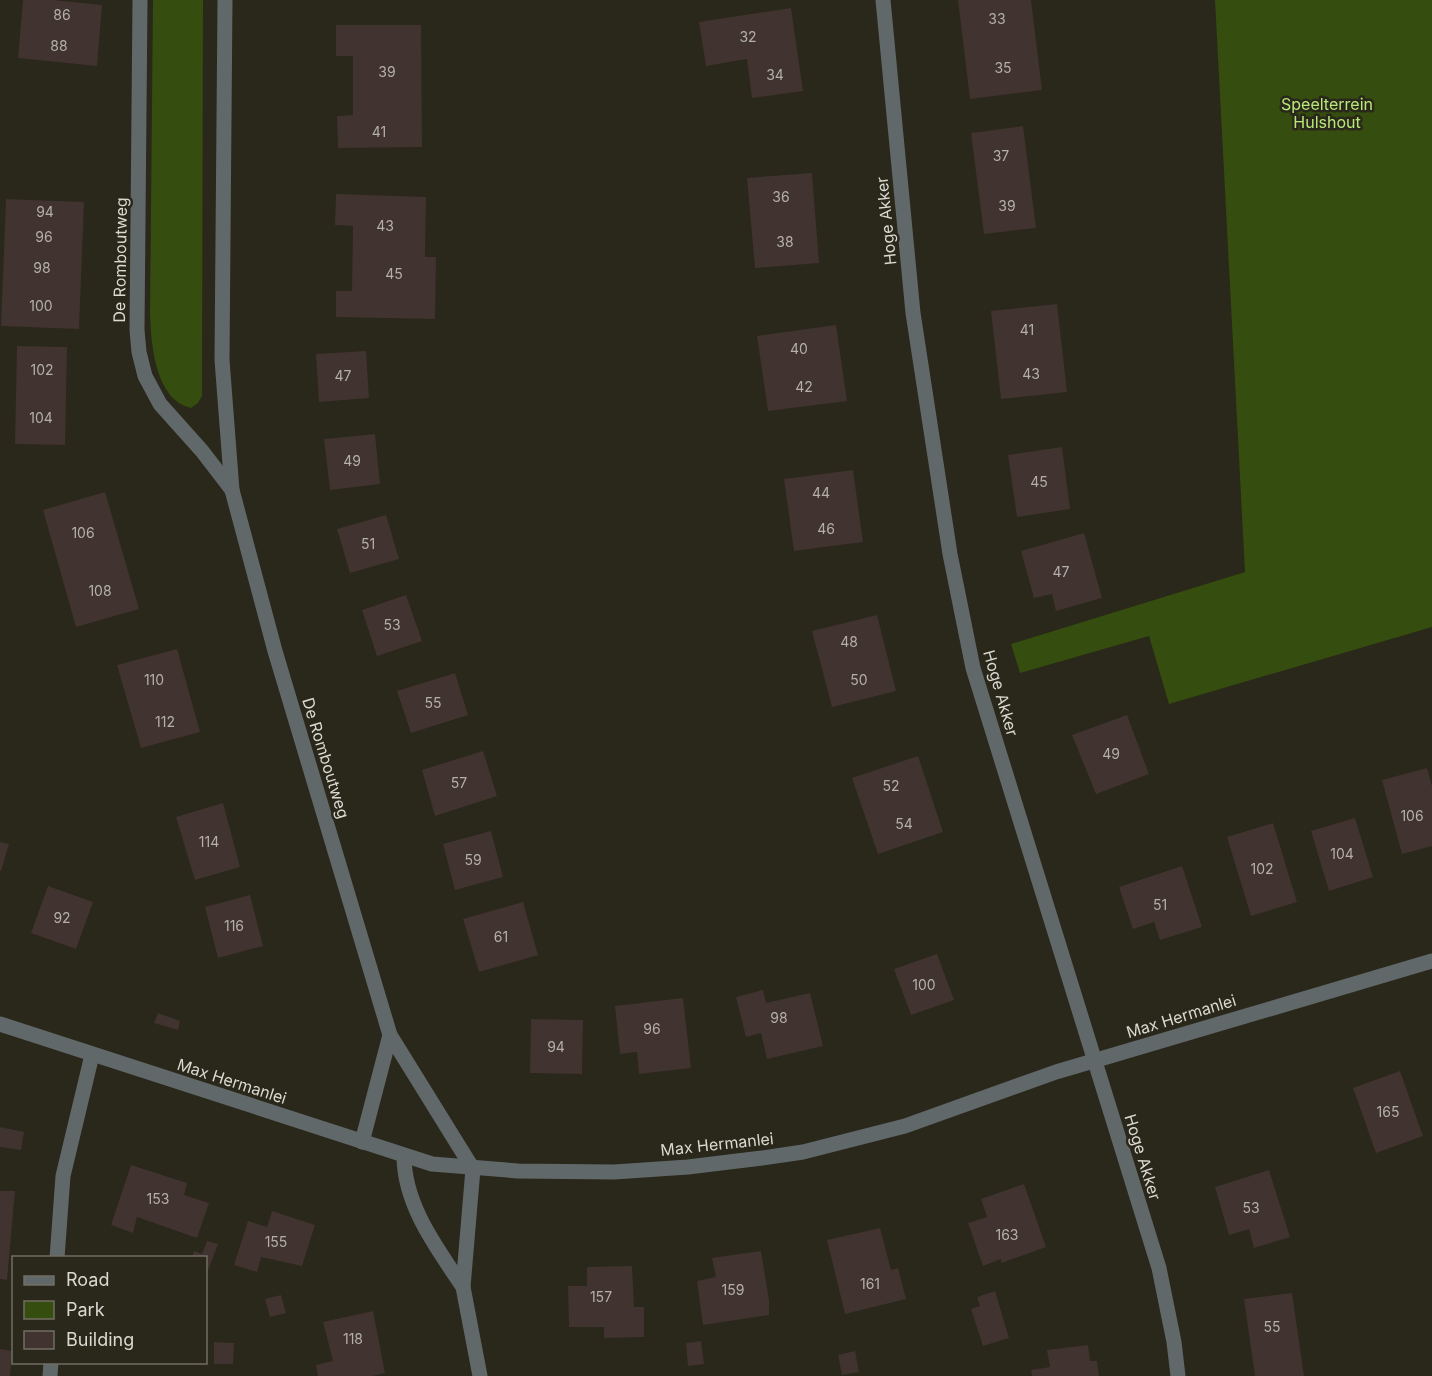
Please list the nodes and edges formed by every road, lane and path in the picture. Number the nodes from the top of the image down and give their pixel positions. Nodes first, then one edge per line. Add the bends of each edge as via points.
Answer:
1 (140, 0) edge
2 (225, 0) edge
3 (883, 0) edge
4 (232, 490) junction
5 (1432, 961) edge
6 (0, 1024) edge
7 (390, 1035) junction
8 (92, 1055) junction
9 (1095, 1061) junction
10 (362, 1142) junction
11 (405, 1156) junction
12 (473, 1169) junction
13 (57, 1256) edge
14 (464, 1287) junction
15 (480, 1376) edge
16 (1178, 1376) edge

1 - 4 street, De Romboutweg via 138,352 160,404
2 - 4 street, De Romboutweg via 222,360
3 - 9 street, Hoge Akker via 913,313 952,565 973,668
4 - 7 street, De Romboutweg via 275,651
5 - 9 street, Max Hermanlei
6 - 8 street, Max Hermanlei
7 - 10 street
7 - 12 street, De Romboutweg
8 - 10 street, Max Hermanlei
8 - 13 street via 63,1176
9 - 12 street, Max Hermanlei via 905,1126 803,1152 614,1172
9 - 16 street, Hoge Akker via 1159,1268
10 - 11 street, Max Hermanlei
11 - 12 street, Max Hermanlei
11 - 14 street via 404,1172 412,1199 429,1235
12 - 14 street
14 - 15 street

